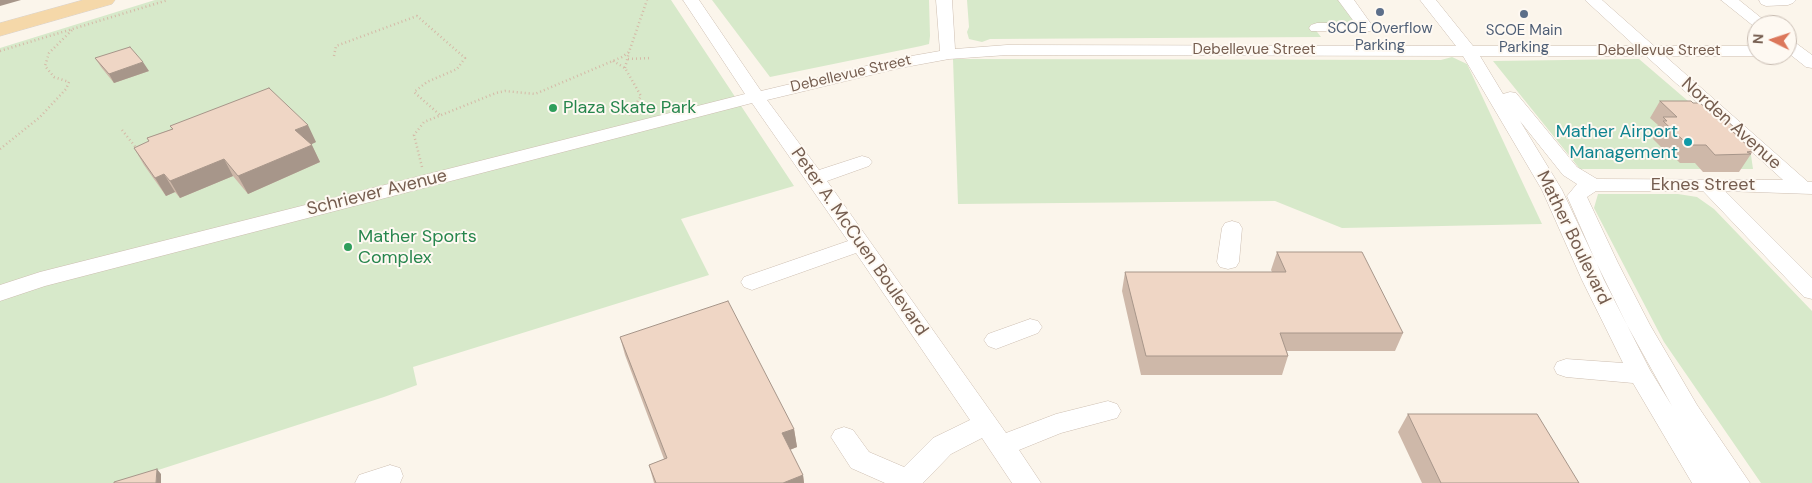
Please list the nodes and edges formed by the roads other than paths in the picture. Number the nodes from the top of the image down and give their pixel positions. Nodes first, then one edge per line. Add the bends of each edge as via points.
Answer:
1 (78, 0) edge
2 (105, 0) edge
3 (691, 0) edge
4 (944, 0) edge
5 (1346, 0) edge
6 (1428, 0) edge
7 (1593, 0) edge
8 (1729, 0) edge
9 (1788, 0) edge
10 (1766, 1) edge
11 (1749, 15) edge
12 (4, 28) edge
13 (1317, 28) dead end
14 (1469, 51) junction
15 (1649, 51) junction
16 (1723, 51) junction
17 (1747, 51) edge
18 (1797, 53) edge
19 (949, 54) junction
20 (1812, 63) edge
21 (1739, 65) dead end
22 (756, 97) junction
23 (862, 162) dead end
24 (815, 178) junction
25 (1593, 185) junction
26 (1708, 185) junction
27 (1809, 185) edge
28 (1232, 228) dead end
29 (861, 244) junction
30 (1228, 262) dead end
31 (752, 282) dead end
32 (1812, 292) edge
33 (0, 293) edge
34 (1030, 327) dead end
35 (996, 340) dead end
36 (1566, 368) dead end
37 (1640, 374) junction
38 (1108, 411) dead end
39 (986, 424) junction
40 (844, 437) dead end
41 (1001, 446) junction
42 (908, 482) edge
43 (1027, 483) edge
44 (1707, 483) edge
45 (1736, 483) edge

1 - 12 main road
2 - 12 main road
3 - 22 street, Peter A. McCuen Boulevard
4 - 19 street
5 - 13 street via 1366,28
6 - 14 street, Mather Boulevard
7 - 15 street, Norden Avenue
8 - 11 street
9 - 10 street
14 - 15 street, Debellevue Street
14 - 19 street, Debellevue Street via 1008,50
14 - 25 street via 1570,171
14 - 37 street, Mather Boulevard via 1552,190 1592,280
15 - 16 street, Debellevue Street
15 - 27 street, Norden Avenue via 1774,162
16 - 17 street, Debellevue Street
16 - 21 street
18 - 20 street
19 - 22 street, Debellevue Street via 900,62
22 - 24 street, Peter A. McCuen Boulevard
22 - 33 street, Schriever Avenue via 58,275
23 - 24 street
24 - 29 street, Peter A. McCuen Boulevard
25 - 26 street, Eknes Street
25 - 45 street, Mather Boulevard via 1577,196 1607,263 1688,412
26 - 27 street, Eknes Street
26 - 32 street
28 - 30 street
29 - 31 street
29 - 39 street, Peter A. McCuen Boulevard
34 - 35 street
36 - 37 street
37 - 44 street, Mather Boulevard
38 - 41 street via 1056,424
39 - 41 street, Peter A. McCuen Boulevard
39 - 42 street via 942,446
40 - 42 street via 860,460
41 - 43 street, Peter A. McCuen Boulevard

